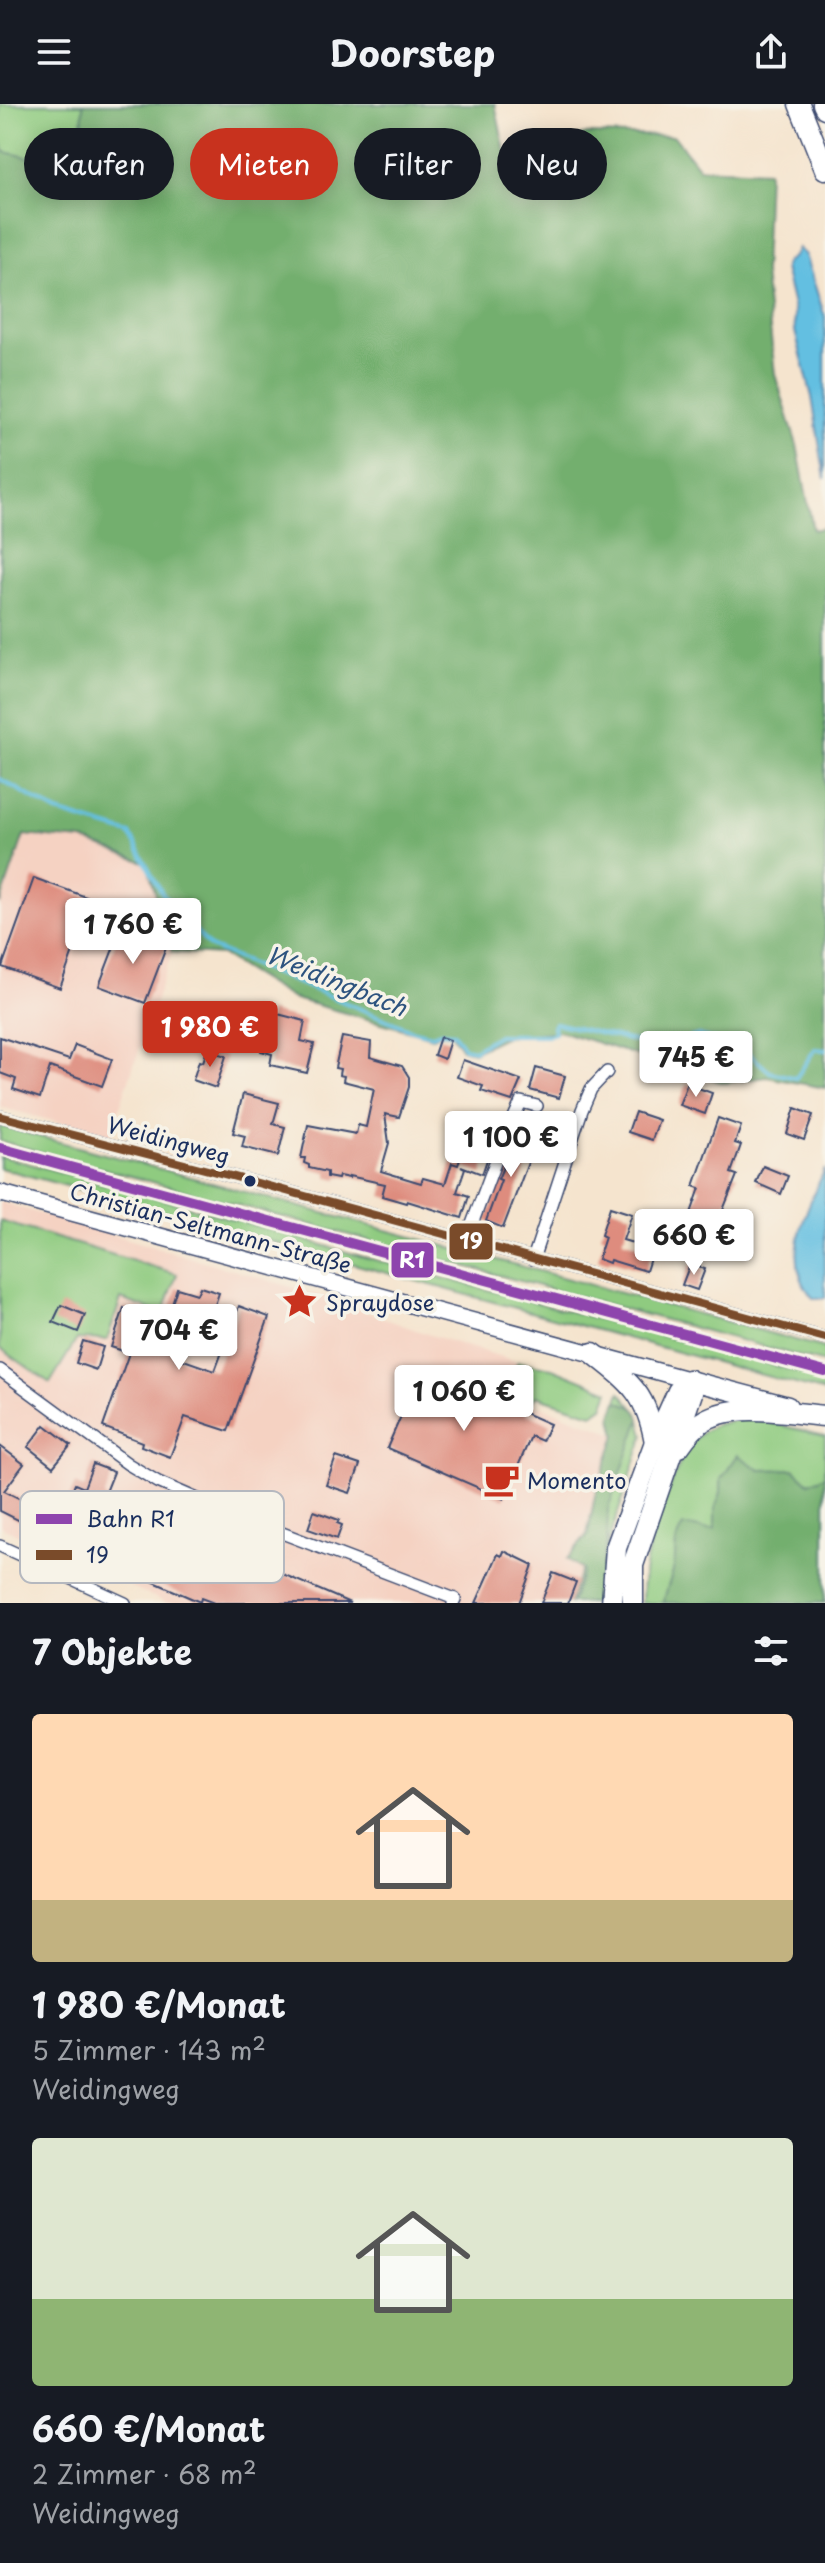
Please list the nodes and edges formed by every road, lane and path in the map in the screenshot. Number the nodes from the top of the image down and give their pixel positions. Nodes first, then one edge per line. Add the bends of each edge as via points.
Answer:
1 (799, 104) edge
2 (825, 169) edge
3 (607, 1072) dead end
4 (537, 1106) dead end
5 (0, 1116) edge
6 (0, 1193) edge
7 (466, 1240) junction
8 (533, 1259) junction
9 (825, 1338) edge
10 (593, 1353) junction
11 (0, 1370) edge
12 (689, 1380) junction
13 (825, 1416) edge
14 (655, 1442) junction
15 (669, 1460) junction
16 (179, 1491) edge
17 (284, 1534) edge
18 (1, 1550) edge
19 (20, 1558) edge
20 (78, 1583) edge
21 (125, 1603) edge
22 (453, 1603) edge
23 (612, 1603) edge
24 (633, 1603) edge

1 - 2 highway
3 - 8 street via 591,1089 582,1110
4 - 7 street via 521,1102
5 - 7 street, Weidingweg
6 - 10 main road, Christian-Seltmann-Straße
7 - 8 street, Weidingweg
8 - 9 street, Weidingweg
10 - 12 main road, Christian-Seltmann-Straße
10 - 14 highway via 639,1393
11 - 16 street via 128,1464
12 - 13 main road
12 - 14 highway via 678,1391
12 - 15 highway via 692,1393
13 - 15 highway via 721,1413 690,1432
14 - 23 highway via 616,1548
15 - 24 highway via 633,1565
17 - 22 street via 455,1599
18 - 19 street
20 - 21 street

